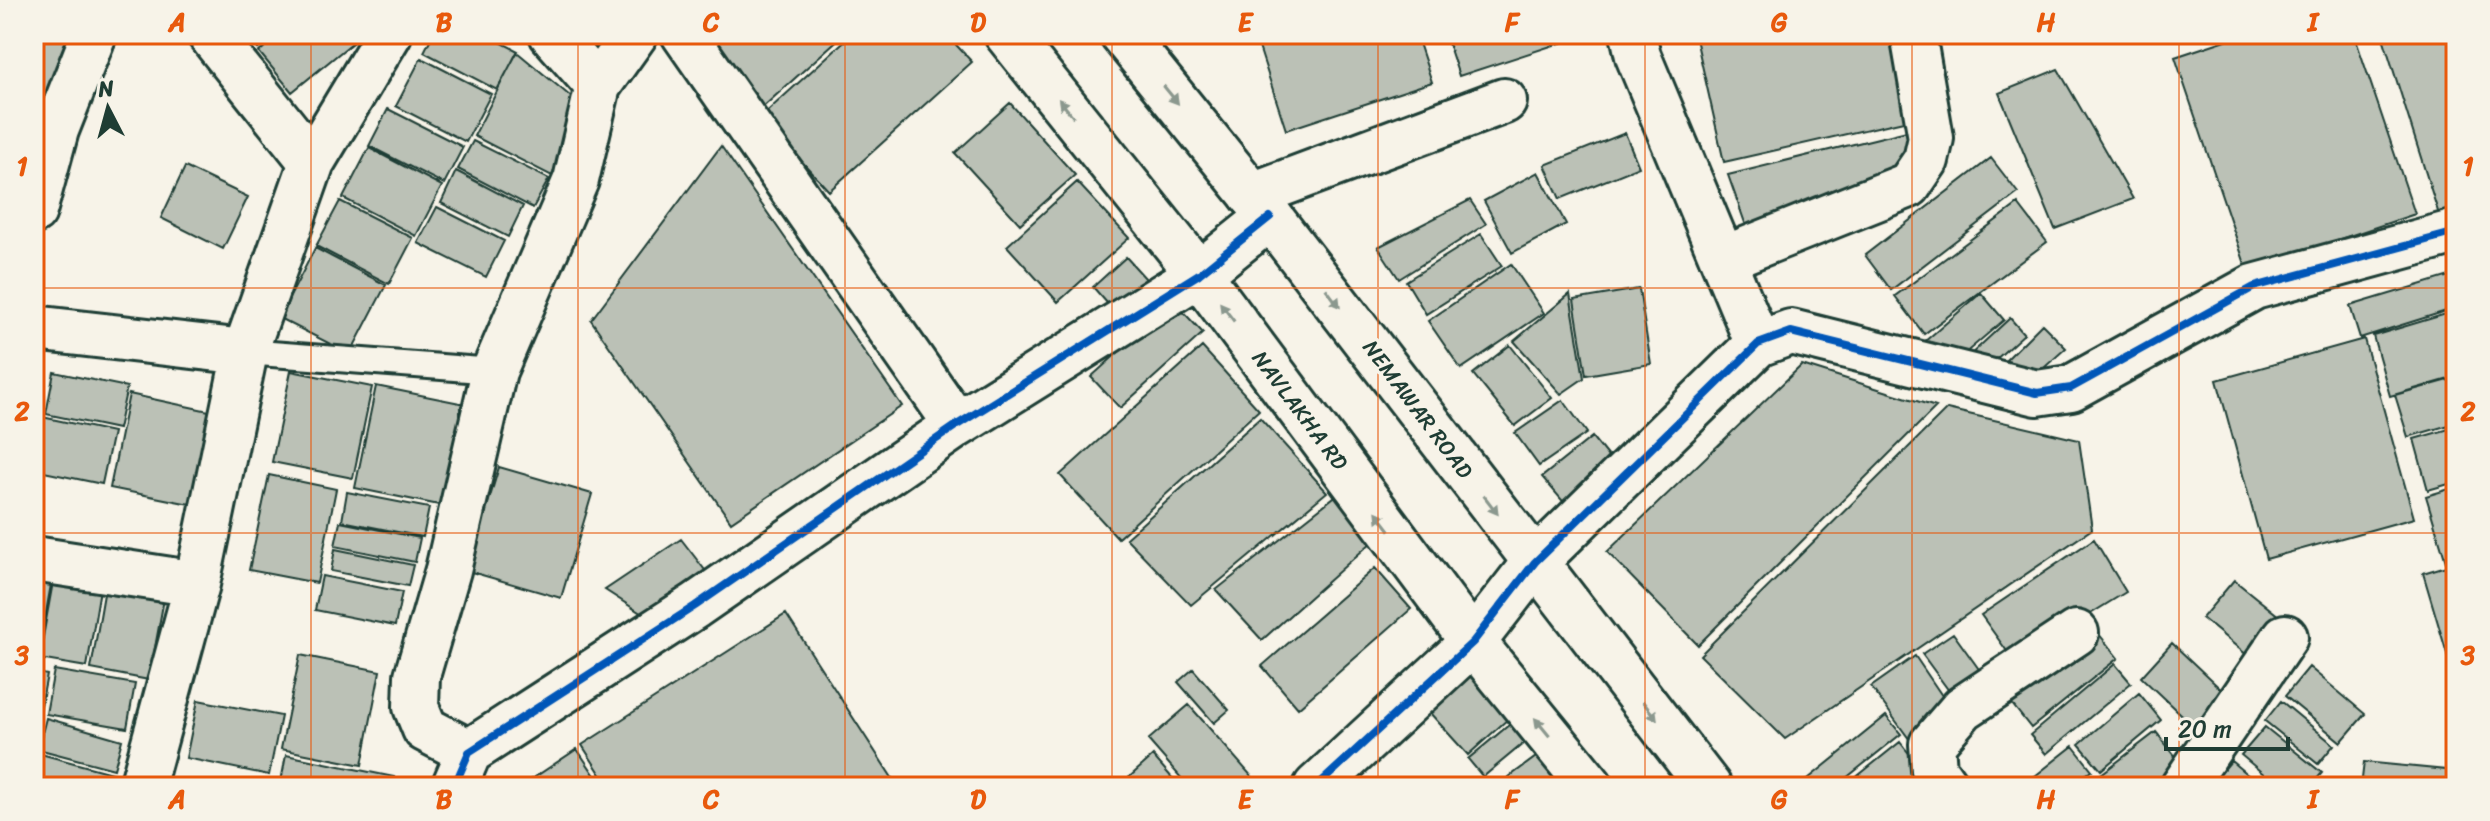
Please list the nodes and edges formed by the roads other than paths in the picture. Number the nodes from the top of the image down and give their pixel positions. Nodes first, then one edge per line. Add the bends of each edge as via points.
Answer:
1 (94, 34) edge
2 (210, 34) edge
3 (389, 34) edge
4 (552, 34) edge
5 (635, 34) edge
6 (684, 34) edge
7 (1007, 34) edge
8 (1122, 34) edge
9 (1633, 34) edge
10 (1913, 34) edge
11 (598, 86) junction
12 (1504, 101) dead end
13 (312, 162) junction
14 (1261, 206) junction
15 (34, 211) edge
16 (2456, 232) edge
17 (1723, 259) junction
18 (1199, 274) junction
19 (34, 328) edge
20 (1758, 344) junction
21 (245, 352) junction
22 (494, 371) junction
23 (957, 425) junction
24 (34, 559) edge
25 (1535, 562) junction
26 (197, 584) junction
27 (2076, 633) dead end
28 (2285, 637) dead end
29 (1473, 642) junction
30 (461, 770) edge
31 (1579, 782) edge
32 (142, 787) edge
33 (1316, 787) edge
34 (1709, 787) edge
35 (1946, 787) edge
36 (2183, 787) edge

1 - 15 street via 56,130
2 - 13 street
3 - 13 street
4 - 11 street
5 - 11 street
6 - 23 street
18 -> 7 street, NAVLAKHA RD
8 -> 14 street, NEMAWAR ROAD
9 - 17 street
10 - 17 street via 1931,138 1926,160 1909,185
11 - 22 street via 576,180
12 - 14 street
13 - 21 street
14 - 18 street
14 -> 25 street, NEMAWAR ROAD
16 - 20 street via 2254,287 2071,388 2037,393 1791,332
17 - 20 street
18 - 23 street
29 -> 18 street, NAVLAKHA RD
19 - 21 street
20 - 25 street
21 - 22 lane
21 - 26 street
22 - 30 street via 448,570 417,676 416,707 425,729
23 - 30 street
24 - 26 street
25 - 29 street
25 -> 34 street, NEMAWAR ROAD
26 - 32 street
27 - 35 street via 1963,708 1932,744 1934,770
28 - 36 street
31 -> 29 street, NAVLAKHA RD
29 - 33 street

